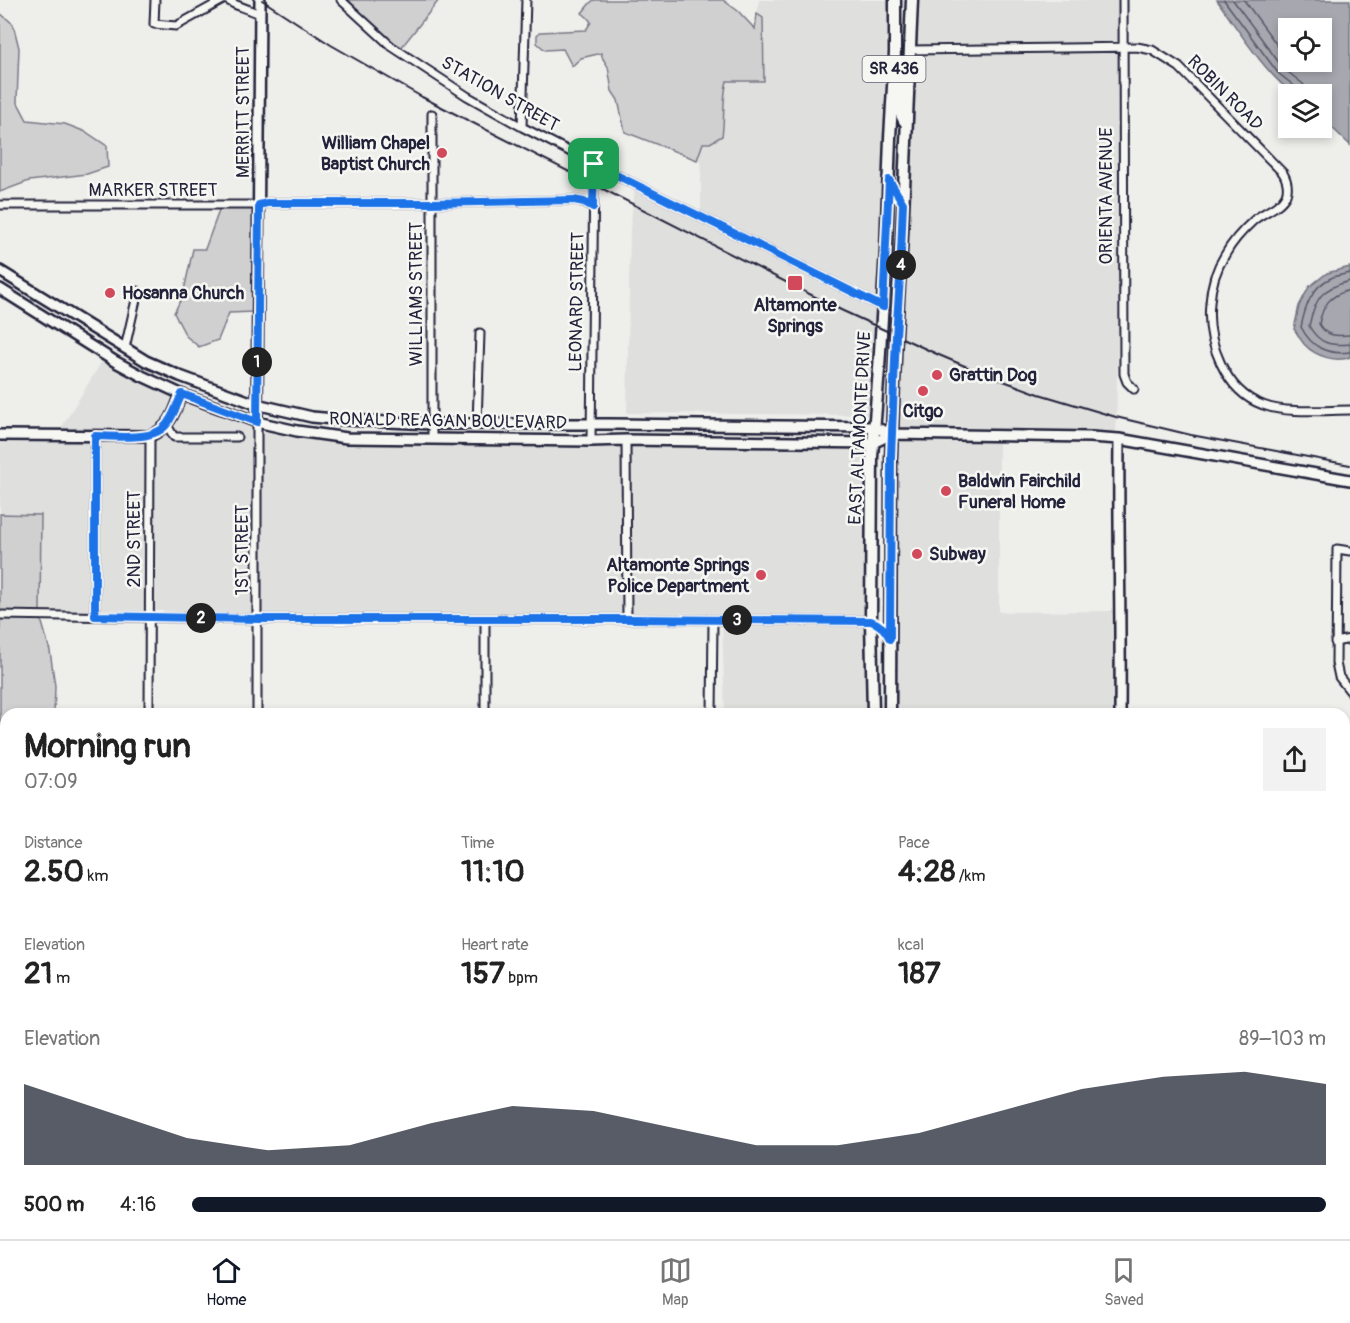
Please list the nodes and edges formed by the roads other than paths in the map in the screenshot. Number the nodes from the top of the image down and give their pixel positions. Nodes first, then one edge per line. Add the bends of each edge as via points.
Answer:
1 (154, 0) edge
2 (225, 0) edge
3 (260, 0) edge
4 (341, 0) edge
5 (526, 0) edge
6 (895, 0) edge
7 (900, 0) edge
8 (912, 0) edge
9 (1123, 0) edge
10 (260, 14) junction
11 (1122, 46) junction
12 (910, 50) junction
13 (895, 52) junction
14 (432, 114) dead end
15 (906, 123) junction
16 (522, 127) junction
17 (594, 164) junction
18 (889, 180) junction
19 (431, 203) junction
20 (903, 203) junction
21 (0, 205) edge
22 (259, 205) junction
23 (593, 207) junction
24 (887, 217) junction
25 (902, 237) junction
26 (0, 271) edge
27 (0, 289) edge
28 (138, 291) dead end
29 (883, 307) junction
30 (480, 333) dead end
31 (125, 348) junction
32 (1134, 389) dead end
33 (182, 394) junction
34 (256, 404) junction
35 (1350, 410) edge
36 (257, 422) junction
37 (432, 424) junction
38 (477, 424) junction
39 (591, 424) junction
40 (167, 425) junction
41 (874, 427) junction
42 (892, 434) junction
43 (0, 435) edge
44 (95, 436) junction
45 (150, 436) junction
46 (237, 437) dead end
47 (432, 439) junction
48 (1119, 439) junction
49 (626, 440) junction
50 (591, 441) junction
51 (873, 443) junction
52 (1350, 480) edge
53 (1350, 551) edge
54 (0, 615) edge
55 (95, 616) junction
56 (148, 617) junction
57 (258, 619) junction
58 (627, 619) junction
59 (485, 620) junction
60 (713, 620) junction
61 (871, 621) junction
62 (890, 639) junction
63 (1350, 639) edge
64 (1335, 642) junction
65 (1350, 691) edge
66 (149, 708) edge
67 (257, 708) edge
68 (485, 708) edge
69 (712, 708) edge
70 (873, 708) edge
71 (890, 708) edge
72 (1120, 708) edge

1 - 2 street via 154,24 176,26
2 - 10 street
3 - 10 main road, MERRITT STREET
4 - 16 street, STATION STREET via 391,46
5 - 16 street
6 - 13 main road, EAST ALTAMONTE DRIVE / SR 436
7 - 12 main road via 902,37
8 - 12 main road, EAST ALTAMONTE DRIVE / SR 436
9 - 11 street, ORIENTA AVENUE
10 - 22 main road, MERRITT STREET
11 - 12 street, ROBIN ROAD
11 - 32 street, ORIENTA AVENUE via 1124,374
11 - 35 street, ROBIN ROAD via 1152,50 1179,67 1287,181 1286,195 1237,237 1214,278 1210,326 1216,352 1227,374 1238,390 1265,406
12 - 15 main road, EAST ALTAMONTE DRIVE / SR 436
13 - 15 main road via 901,69 899,111
13 - 18 main road, EAST ALTAMONTE DRIVE / SR 436
14 - 19 street, WILLIAMS STREET
15 - 20 main road, EAST ALTAMONTE DRIVE / SR 436
16 - 17 street, STATION STREET
17 - 23 street, LEONARD STREET
17 - 29 street, STATION STREET
18 - 20 main road
18 - 24 main road, EAST ALTAMONTE DRIVE / SR 436
19 - 22 street, MARKER STREET
19 - 23 street, MARKER STREET via 574,200
19 - 37 street, WILLIAMS STREET
20 - 25 main road, EAST ALTAMONTE DRIVE / SR 436
21 - 22 street, MARKER STREET
22 - 34 main road, MERRITT STREET
23 - 39 street, LEONARD STREET
24 - 25 main road
24 - 29 main road, EAST ALTAMONTE DRIVE / SR 436
25 - 42 main road, EAST ALTAMONTE DRIVE / SR 436
26 - 31 main road, RONALD REAGAN BOULEVARD
27 - 33 main road, RONALD REAGAN BOULEVARD via 116,362
28 - 31 street
29 - 41 main road, EAST ALTAMONTE DRIVE / SR 436
30 - 38 street
31 - 34 main road, RONALD REAGAN BOULEVARD via 180,376
33 - 36 main road, RONALD REAGAN BOULEVARD
33 - 40 main road
34 - 36 main road, MERRITT STREET
34 - 37 main road, RONALD REAGAN BOULEVARD via 312,417
36 - 47 main road, RONALD REAGAN BOULEVARD via 347,438
36 - 57 street, 1ST STREET
37 - 38 main road, RONALD REAGAN BOULEVARD
37 - 47 street, WILLIAMS STREET
38 - 39 main road, RONALD REAGAN BOULEVARD
39 - 41 main road, RONALD REAGAN BOULEVARD
39 - 50 street, LEONARD STREET
40 - 45 main road
40 - 46 street via 174,437
41 - 42 main road, RONALD REAGAN BOULEVARD
41 - 51 main road, EAST ALTAMONTE DRIVE / SR 436
42 - 48 main road, RONALD REAGAN BOULEVARD
42 - 51 main road, RONALD REAGAN BOULEVARD
42 - 62 main road, EAST ALTAMONTE DRIVE / SR 436
43 - 44 main road
44 - 45 main road
44 - 55 street
45 - 56 street, 2ND STREET
47 - 50 main road, RONALD REAGAN BOULEVARD
48 - 52 main road, RONALD REAGAN BOULEVARD
48 - 72 main road
49 - 50 main road, RONALD REAGAN BOULEVARD
49 - 51 main road, RONALD REAGAN BOULEVARD
49 - 58 street
51 - 61 main road, EAST ALTAMONTE DRIVE / SR 436
53 - 64 street via 1337,549
54 - 55 street
55 - 56 street
56 - 57 street
56 - 66 street, 2ND STREET
57 - 59 street
57 - 67 street, 1ST STREET
58 - 59 street
58 - 60 street
59 - 68 street
60 - 61 street
60 - 69 street
61 - 62 main road via 884,629
61 - 70 main road, EAST ALTAMONTE DRIVE / SR 436
62 - 71 main road, EAST ALTAMONTE DRIVE / SR 436
63 - 64 street
64 - 65 street via 1337,671

